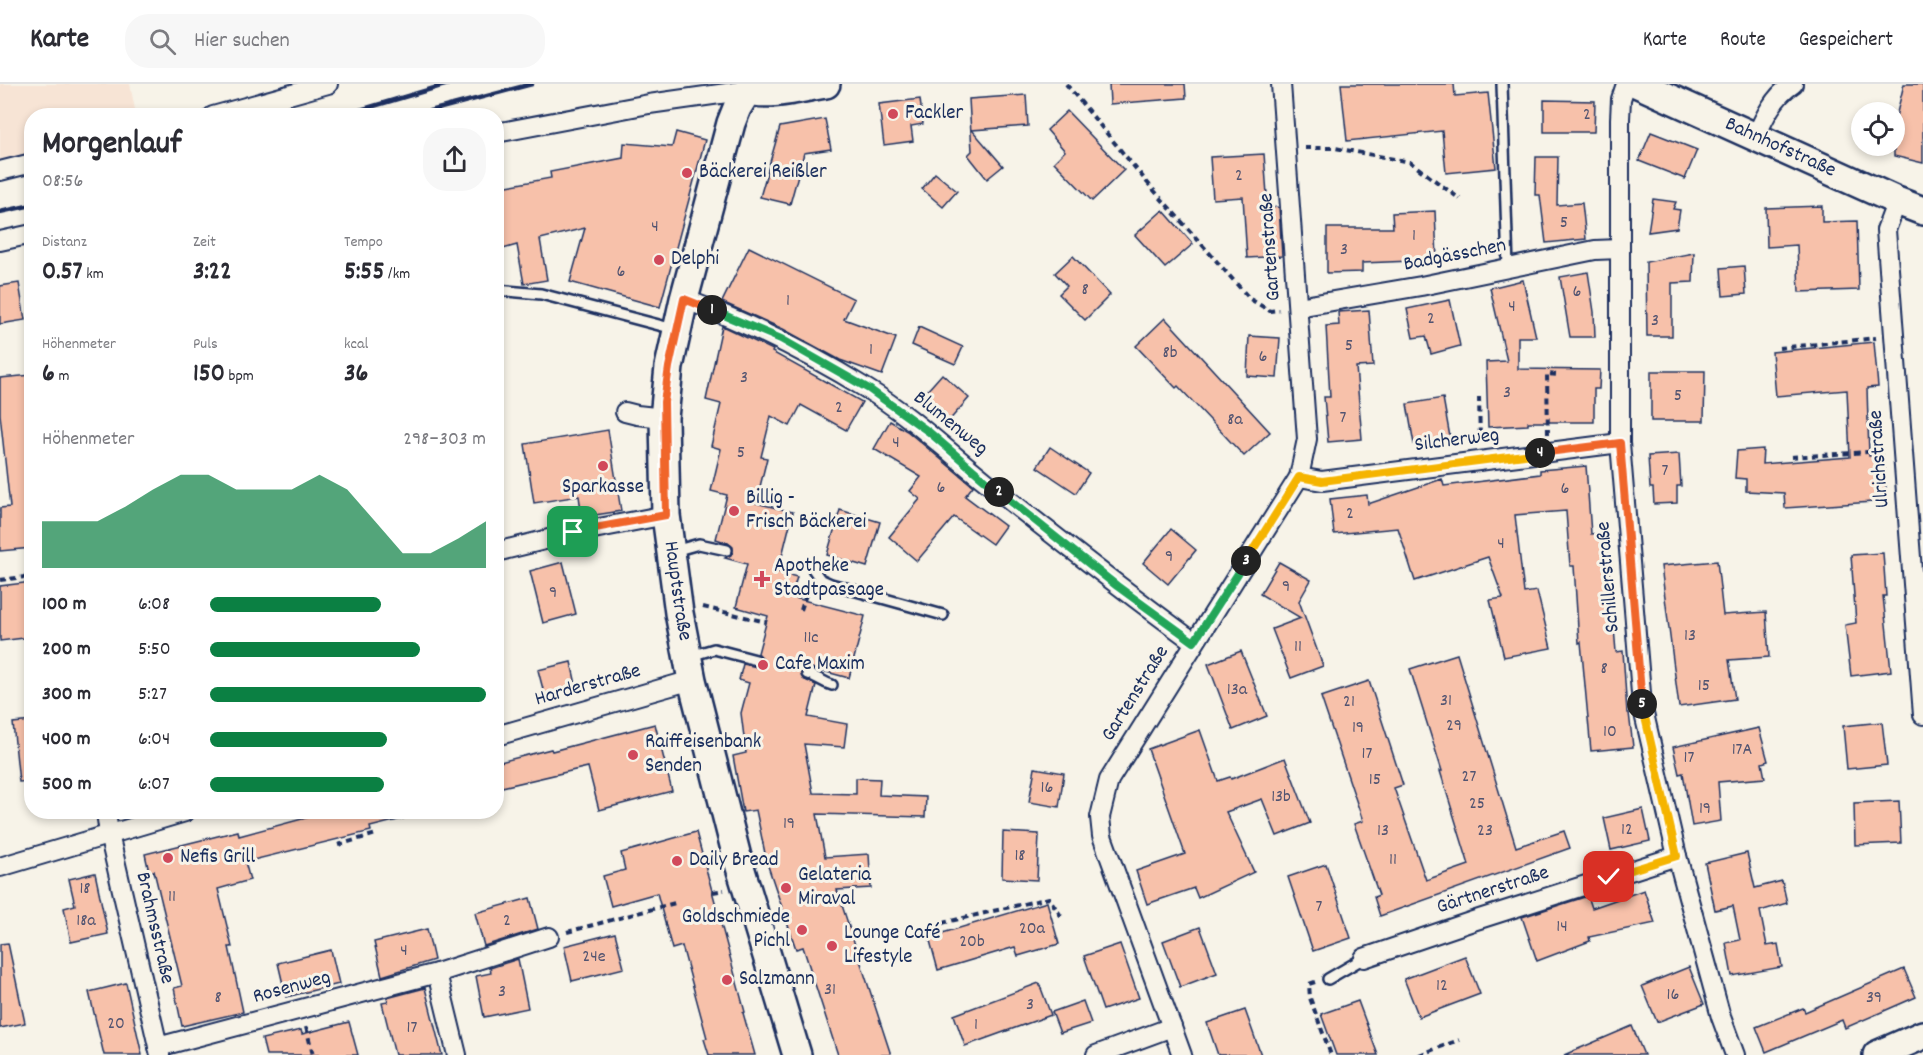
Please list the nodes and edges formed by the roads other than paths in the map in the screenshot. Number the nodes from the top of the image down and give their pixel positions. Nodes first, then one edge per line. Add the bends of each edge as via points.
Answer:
1 (328, 84) edge
2 (826, 84) edge
3 (1281, 84) edge
4 (1502, 84) edge
5 (1626, 84) edge
6 (1639, 84) edge
7 (1793, 84) edge
8 (746, 87) edge
9 (242, 108) edge
10 (504, 131) edge
11 (1755, 138) junction
12 (24, 165) edge
13 (0, 171) edge
14 (1897, 201) junction
15 (1923, 211) edge
16 (24, 236) edge
17 (0, 241) edge
18 (1620, 249) junction
19 (1508, 268) junction
20 (504, 291) edge
21 (684, 299) junction
22 (1298, 307) junction
23 (676, 330) junction
24 (625, 412) dead end
25 (664, 418) junction
26 (1620, 443) junction
27 (1299, 477) junction
28 (666, 515) junction
29 (504, 550) edge
30 (727, 550) dead end
31 (670, 552) junction
32 (813, 570) dead end
33 (943, 615) dead end
34 (1194, 642) junction
35 (756, 660) dead end
36 (690, 668) junction
37 (807, 674) dead end
38 (832, 685) dead end
39 (1923, 715) edge
40 (504, 733) edge
41 (107, 819) edge
42 (161, 819) edge
43 (109, 834) junction
44 (1677, 856) junction
45 (0, 867) edge
46 (549, 938) road end
47 (1364, 958) joint
48 (437, 973) junction
49 (1328, 979) road end
50 (1172, 1027) junction
51 (1923, 1035) edge
52 (159, 1051) edge
53 (457, 1055) edge
54 (797, 1055) edge
55 (1096, 1055) edge
56 (1182, 1055) edge
57 (1735, 1055) edge
58 (1877, 1055) edge

1 - 9 street
2 - 8 street via 766,93 755,93
3 - 22 street, Gartenstraße
4 - 19 lane
5 - 18 street, Schillerstraße via 1620,119
6 - 11 street, Bahnhofstraße
7 - 11 street via 1766,114
8 - 10 street
8 - 21 street, Hauptstraße via 731,123
11 - 14 street, Bahnhofstraße
12 - 13 street
14 - 15 street, Bahnhofstraße
14 - 39 street, Ulrichstraße via 1886,230
16 - 17 street
18 - 19 street, Badgässchen via 1594,250
18 - 26 street, Schillerstraße
19 - 22 street, Badgässchen
20 - 23 lane via 541,294
21 - 23 street, Hauptstraße
21 - 34 street, Blumenweg via 781,339 869,389 929,432 1117,586
22 - 27 street, Gartenstraße via 1307,439
23 - 25 street, Hauptstraße
24 - 25 street
25 - 28 street, Hauptstraße
26 - 27 street, Silcherweg via 1322,481
26 - 44 street, Schillerstraße via 1642,705
27 - 34 street, Gartenstraße
28 - 29 street
28 - 31 street, Hauptstraße
30 - 31 lane via 699,544
31 - 36 street, Hauptstraße
32 - 33 lane via 831,584
34 - 50 street, Gartenstraße via 1109,780 1100,817 1102,836
35 - 36 lane via 714,649
36 - 40 street, Harderstraße
36 - 54 street, Hauptstraße via 737,857
37 - 38 lane
41 - 43 street, Brahmsstraße
42 - 43 street
43 - 45 street
43 - 52 street, Brahmsstraße
44 - 47 street, Gärtnerstraße
44 - 57 street, Schillerstraße
46 - 48 street, Rosenweg
47 - 49 lane, Gärtnerstraße
48 - 52 street, Rosenweg
48 - 53 street
50 - 55 street
50 - 56 street, Gartenstraße
51 - 58 street

